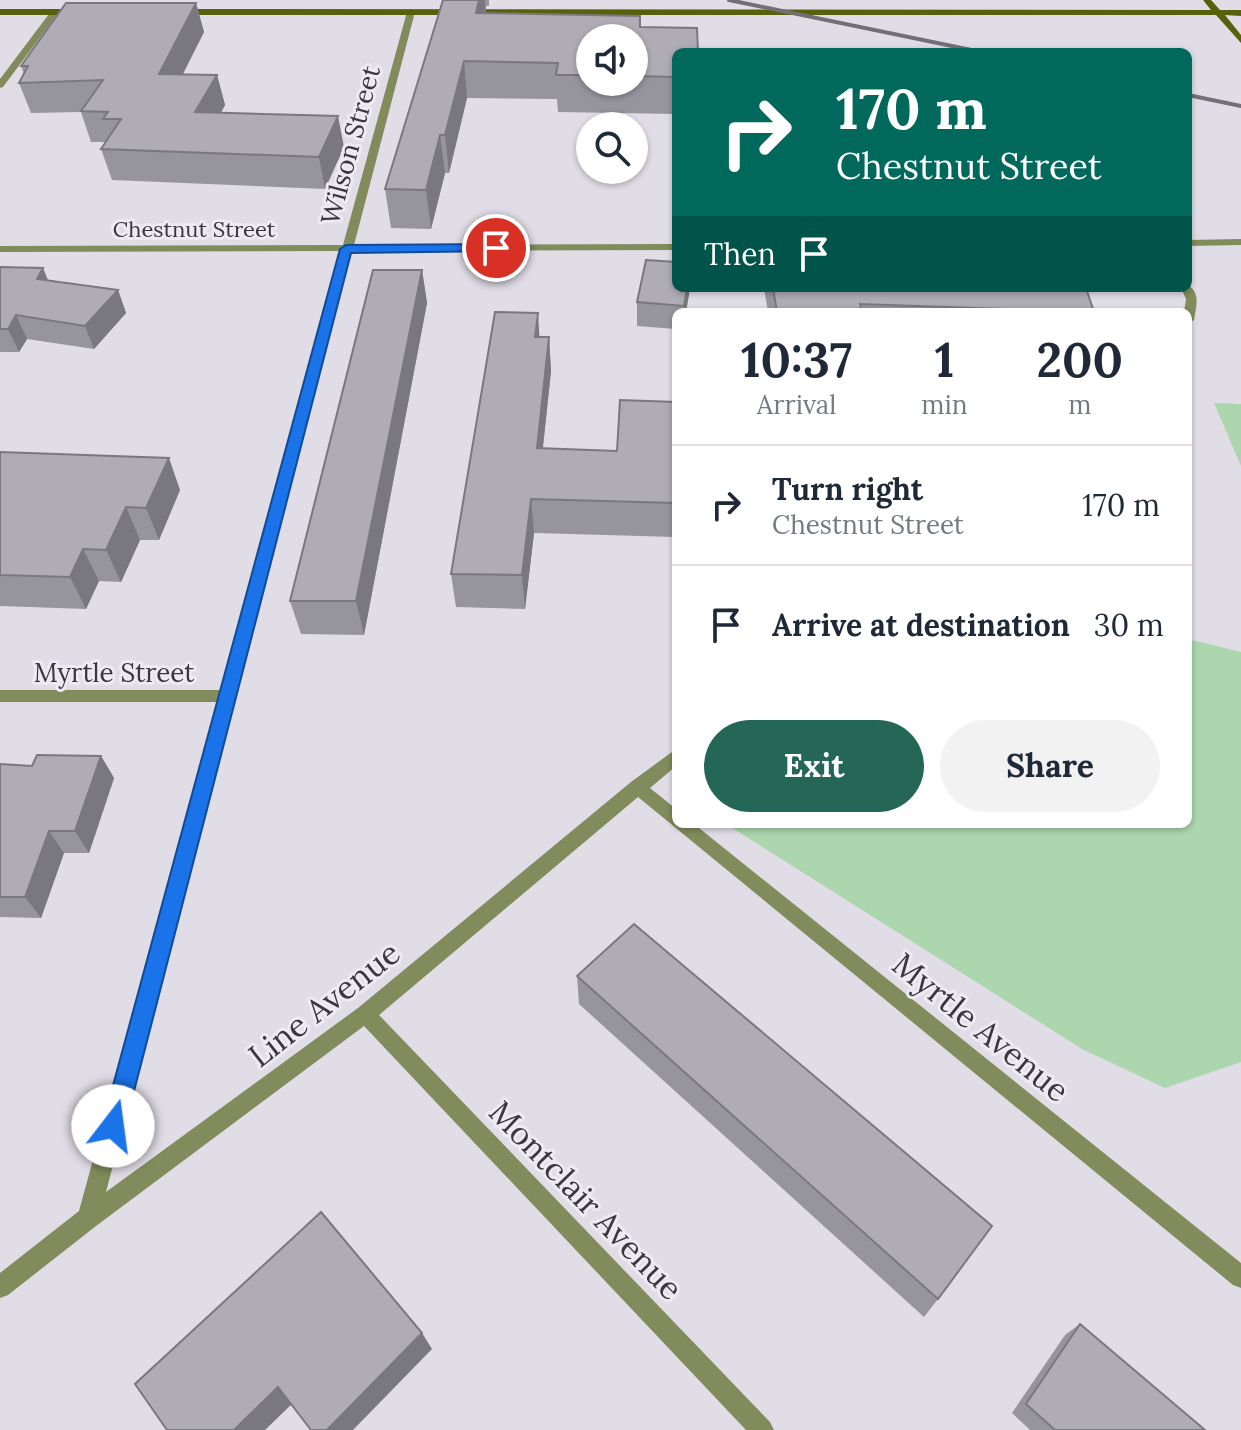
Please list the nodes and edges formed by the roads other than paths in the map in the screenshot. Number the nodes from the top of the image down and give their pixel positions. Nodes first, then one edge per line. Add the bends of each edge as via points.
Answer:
1 (1207, 0) edge
2 (0, 12) edge
3 (55, 12) junction
4 (84, 12) edge
5 (171, 12) edge
6 (411, 12) junction
7 (1217, 13) junction
8 (1241, 13) edge
9 (1241, 40) edge
10 (0, 85) edge
11 (1241, 242) edge
12 (1192, 243) edge
13 (672, 247) edge
14 (0, 249) edge
15 (346, 249) junction
16 (0, 696) edge
17 (229, 696) junction
18 (672, 759) edge
19 (637, 787) junction
20 (672, 816) edge
21 (687, 828) edge
22 (365, 1014) junction
23 (88, 1218) junction
24 (1241, 1277) edge
25 (0, 1287) edge
26 (762, 1430) edge

1 - 7 main road
2 - 3 main road
3 - 4 main road
3 - 10 street
5 - 6 main road
6 - 7 main road
6 - 15 street, Wilson Street
7 - 8 main road
7 - 9 main road
11 - 12 street
13 - 15 street, Chestnut Street
14 - 15 street, Chestnut Street
15 - 17 street, Wilson Street
16 - 17 street, Myrtle Street
17 - 23 street, Wilson Street
18 - 19 street, Line Avenue
19 - 20 street
19 - 22 street, Line Avenue
21 - 24 street, Myrtle Avenue
22 - 23 street, Line Avenue
22 - 26 street, Montclair Avenue
23 - 25 street, Line Avenue

